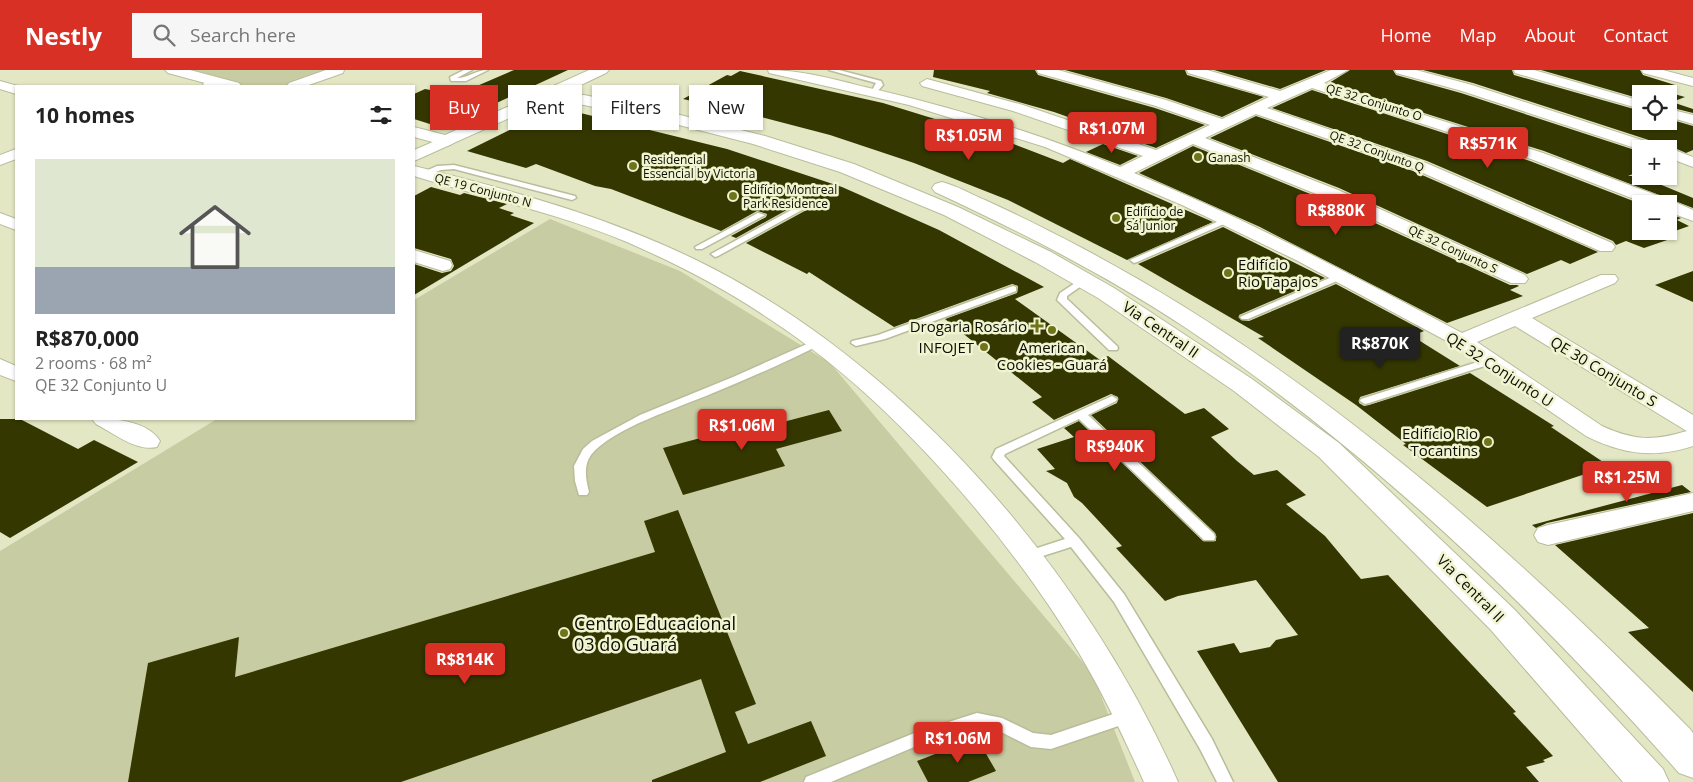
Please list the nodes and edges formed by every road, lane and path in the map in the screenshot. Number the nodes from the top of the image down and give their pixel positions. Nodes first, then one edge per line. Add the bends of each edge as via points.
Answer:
1 (173, 70) edge
2 (338, 70) edge
3 (469, 70) edge
4 (482, 70) edge
5 (832, 70) edge
6 (1043, 70) edge
7 (1193, 70) edge
8 (1400, 70) edge
9 (1520, 70) edge
10 (1648, 70) edge
11 (785, 71) edge
12 (1337, 71) edge
13 (594, 73) edge
14 (1693, 82) edge
15 (928, 83) dead end
16 (1311, 83) junction
17 (0, 85) edge
18 (220, 85) edge
19 (297, 85) edge
20 (568, 85) edge
21 (15, 90) edge
22 (874, 92) junction
23 (1281, 96) junction
24 (582, 100) edge
25 (1632, 102) edge
26 (1256, 109) junction
27 (508, 113) edge
28 (498, 115) edge
29 (1677, 115) edge
30 (502, 116) junction
31 (1693, 120) edge
32 (1222, 124) junction
33 (415, 132) edge
34 (1194, 138) junction
35 (447, 141) junction
36 (1632, 142) edge
37 (15, 154) edge
38 (415, 156) edge
39 (1157, 156) junction
40 (1677, 156) edge
41 (0, 160) edge
42 (1693, 162) edge
43 (856, 164) junction
44 (418, 173) edge
45 (1121, 173) junction
46 (1639, 195) edge
47 (807, 205) dead end
48 (1677, 209) edge
49 (762, 215) dead end
50 (1693, 216) edge
51 (0, 218) edge
52 (1229, 220) junction
53 (15, 225) edge
54 (699, 247) dead end
55 (1606, 247) dead end
56 (715, 254) dead end
57 (415, 256) edge
58 (1134, 260) dead end
59 (443, 265) dead end
60 (1341, 276) junction
61 (1518, 279) dead end
62 (1608, 279) dead end
63 (1084, 280) junction
64 (1013, 289) dead end
65 (1515, 316) junction
66 (1244, 317) dead end
67 (1461, 341) junction
68 (818, 342) junction
69 (856, 343) dead end
70 (1113, 348) dead end
71 (1490, 361) junction
72 (0, 366) edge
73 (15, 374) edge
74 (1112, 399) dead end
75 (1365, 401) dead end
76 (1080, 414) junction
77 (106, 420) edge
78 (1693, 425) edge
79 (1693, 437) edge
80 (148, 441) dead end
81 (583, 492) dead end
82 (1693, 502) edge
83 (1448, 518) junction
84 (1410, 528) junction
85 (1548, 535) dead end
86 (1209, 537) dead end
87 (1074, 541) junction
88 (1027, 556) junction
89 (1128, 716) junction
90 (1693, 760) edge
91 (812, 782) edge
92 (1161, 782) edge
93 (1225, 782) edge
94 (1649, 782) edge

1 - 18 street
2 - 19 street
3 - 4 lane via 453,80 464,80
5 - 22 lane via 880,82
6 - 32 street via 1162,103
7 - 23 street
8 - 36 street via 1467,88
9 - 25 street
10 - 14 street
11 - 22 street, QE 32 Conjunto U
12 - 16 street
13 - 20 street, Via Central II
13 - 43 street, Via Central II via 585,81 602,90 772,130
15 - 39 street via 1018,108
16 - 23 street
16 - 46 street, QE 32 Conjunto O via 1528,153
17 - 21 street
22 - 45 street, QE 32 Conjunto U via 1050,144
23 - 26 street
24 - 43 street, Via Central II via 676,119
26 - 32 street
26 - 55 street, QE 32 Conjunto Q via 1420,166
27 - 30 street, Via Central II
28 - 30 lane
29 - 31 street
30 - 35 street, Via Central II
32 - 34 street
33 - 35 street
34 - 39 street
34 - 61 street, QE 32 Conjunto S via 1332,194
35 - 38 street
37 - 41 street
39 - 45 street
40 - 42 street
43 - 63 street, Via Central II
43 - 83 street, Via Central II via 984,206 1145,292 1295,392
44 - 68 street, QE 19 Conjunto N via 563,204 691,265 774,312
45 - 52 street, QE 32 Conjunto U
47 - 56 lane
48 - 50 street
49 - 54 lane
51 - 53 street
52 - 58 lane
52 - 60 street, QE 32 Conjunto U
57 - 59 street
60 - 66 lane
60 - 67 street, QE 32 Conjunto U
62 - 65 street
63 - 70 lane via 1062,300
63 - 84 street, Via Central II via 1185,345 1329,450
64 - 69 lane
65 - 67 street
65 - 78 street, QE 30 Conjunto S
67 - 71 street, QE 32 Conjunto U
68 - 81 lane via 608,434 587,451 581,462 578,473
68 - 88 street, QE 19 Conjunto N via 905,418
71 - 75 lane
71 - 79 street, QE 32 Conjunto U via 1614,441 1652,448
72 - 73 street
74 - 76 lane
76 - 86 lane
76 - 87 lane via 1000,452 998,457
77 - 80 street
82 - 85 street
83 - 84 street
83 - 90 street, Via Central II via 1631,694
84 - 94 street, Via Central II via 1502,618
87 - 88 lane
87 - 93 lane via 1118,598 1147,643
88 - 89 street, QE 19 Conjunto N via 1078,627
89 - 91 lane via 1052,742 1031,740 1002,725 977,720 916,739
89 - 92 street, QE 19 Conjunto N

